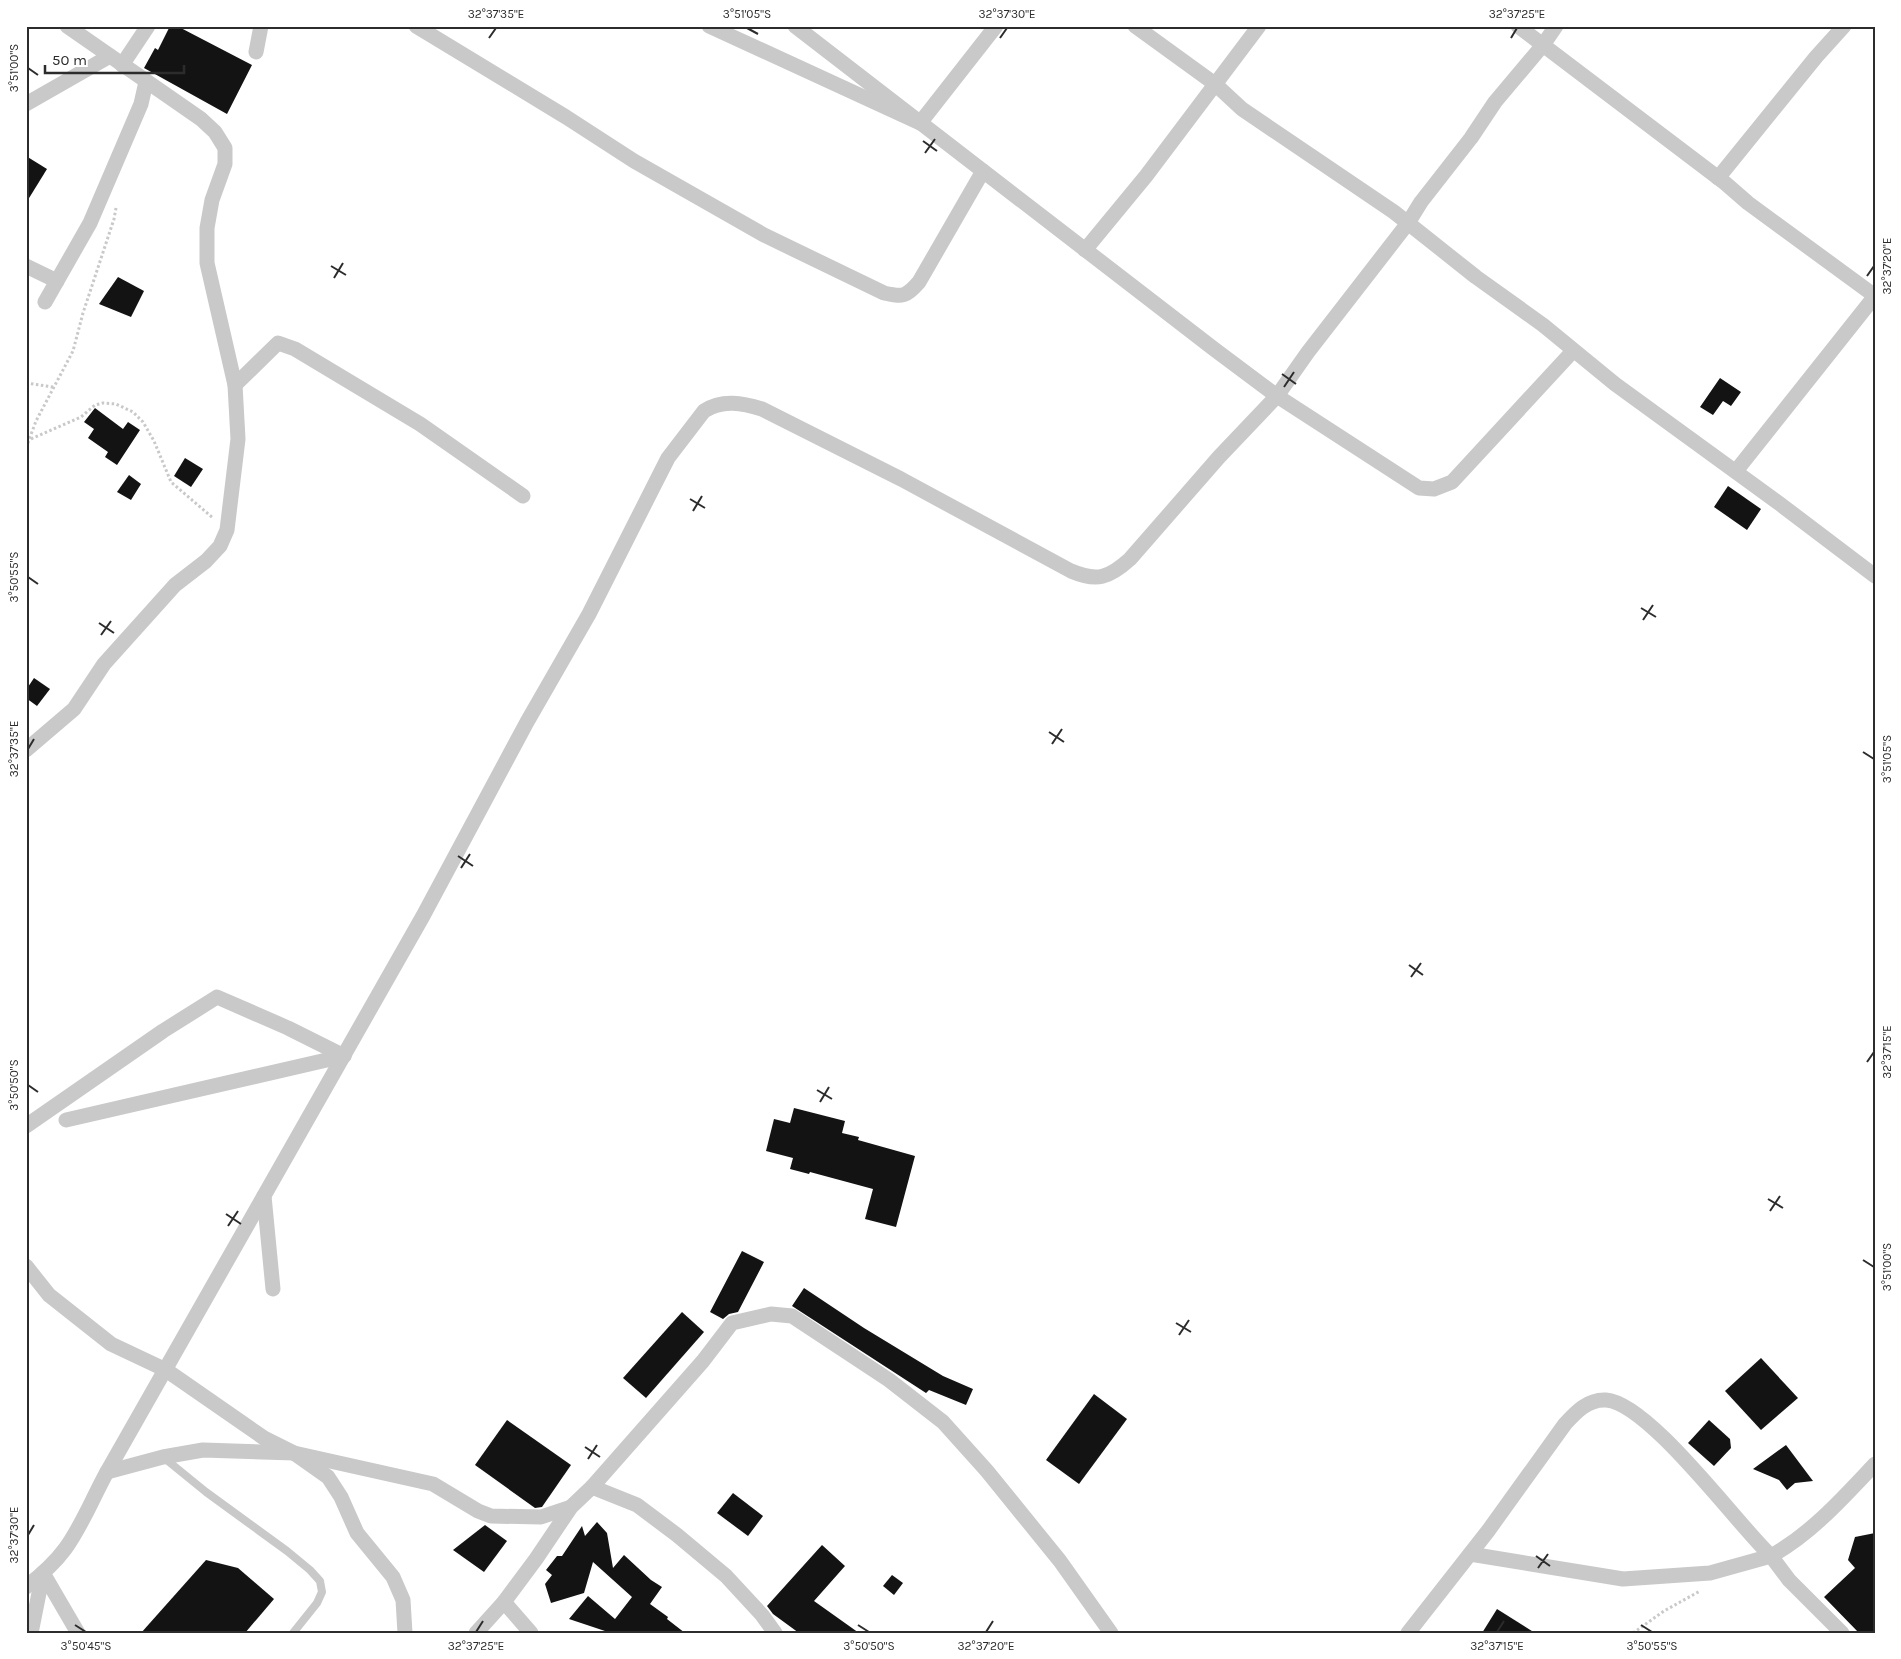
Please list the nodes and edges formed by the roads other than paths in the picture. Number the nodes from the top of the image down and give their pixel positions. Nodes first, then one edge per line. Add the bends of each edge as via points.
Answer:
1 (67, 26) edge
2 (148, 26) edge
3 (261, 26) edge
4 (416, 26) edge
5 (710, 26) edge
6 (794, 26) edge
7 (996, 26) edge
8 (1136, 26) edge
9 (1258, 26) edge
10 (1518, 26) edge
11 (1556, 26) edge
12 (1840, 27) edge
13 (1543, 45) junction
14 (256, 52) dead end
15 (110, 56) junction
16 (122, 65) junction
17 (146, 82) junction
18 (1215, 84) junction
19 (26, 104) edge
20 (920, 123) junction
21 (983, 171) junction
22 (1718, 178) junction
23 (1408, 223) junction
24 (1085, 250) junction
25 (26, 266) edge
26 (57, 281) junction
27 (1875, 296) edge
28 (45, 302) dead end
29 (1573, 351) junction
30 (235, 385) junction
31 (1277, 396) junction
32 (1736, 471) junction
33 (523, 496) dead end
34 (1875, 576) edge
35 (26, 750) edge
36 (344, 1056) junction
37 (66, 1120) dead end
38 (26, 1126) edge
39 (264, 1196) junction
40 (26, 1266) edge
41 (273, 1289) dead end
42 (166, 1370) junction
43 (294, 1453) junction
44 (163, 1458) junction
45 (1875, 1464) edge
46 (107, 1472) junction
47 (592, 1487) junction
48 (571, 1507) junction
49 (1470, 1554) junction
50 (1770, 1556) junction
51 (43, 1573) junction
52 (26, 1587) edge
53 (504, 1602) junction
54 (31, 1633) edge
55 (78, 1633) edge
56 (293, 1633) edge
57 (405, 1633) edge
58 (476, 1633) edge
59 (531, 1633) edge
60 (775, 1633) edge
61 (1111, 1633) edge
62 (1408, 1633) edge
63 (1842, 1633) edge

1 - 15 street
2 - 16 street
3 - 14 street
4 - 21 street via 634,161 764,235 884,293 901,297 919,282
5 - 20 street
6 - 20 street
7 - 20 street
8 - 18 street
9 - 18 street
10 - 13 street
11 - 13 street
12 - 22 street
13 - 22 street
13 - 23 street via 1496,102
15 - 16 street
15 - 19 street
16 - 17 street
17 - 26 street via 140,104 90,223
17 - 30 street via 201,119 225,148 226,164 212,200 207,228 207,263
18 - 23 street via 1242,109
18 - 24 street
20 - 21 street
21 - 24 street
22 - 27 street
23 - 29 street
23 - 31 street
24 - 31 street
25 - 26 street
26 - 28 street
27 - 32 street
29 - 31 street via 1452,482 1434,489 1419,488
29 - 32 street
30 - 33 street via 278,343 295,349 420,424
30 - 35 street via 238,439 227,530 220,546 175,585 104,664 74,709
31 - 36 street via 1130,559 1118,570 1092,578 1057,564 901,479 762,409 731,403 710,406 668,458 589,614
32 - 34 street
36 - 37 street
36 - 38 street via 217,997
36 - 39 street
39 - 41 street
39 - 42 street
40 - 42 street via 49,1295 111,1344
42 - 43 street via 264,1438
42 - 46 street
43 - 44 street via 203,1450
43 - 48 street via 433,1484 478,1512 491,1516 541,1517
43 - 57 street via 328,1477 357,1533 394,1577 403,1600
44 - 46 street
44 - 56 lane via 287,1551 320,1581 322,1592 317,1603
45 - 50 street via 1810,1528
46 - 51 street via 65,1550
47 - 48 street
47 - 60 street via 637,1505 677,1535 726,1576
47 - 61 street via 732,1324 771,1314 792,1316 889,1380 943,1422 1060,1561
48 - 53 street
49 - 50 street via 1623,1579 1710,1573
49 - 50 street via 1565,1424 1578,1410 1592,1402 1607,1400 1624,1406 1643,1419 1707,1484
49 - 62 street
50 - 63 street via 1789,1580
51 - 52 street
51 - 54 street
51 - 55 street
53 - 58 street
53 - 59 street

